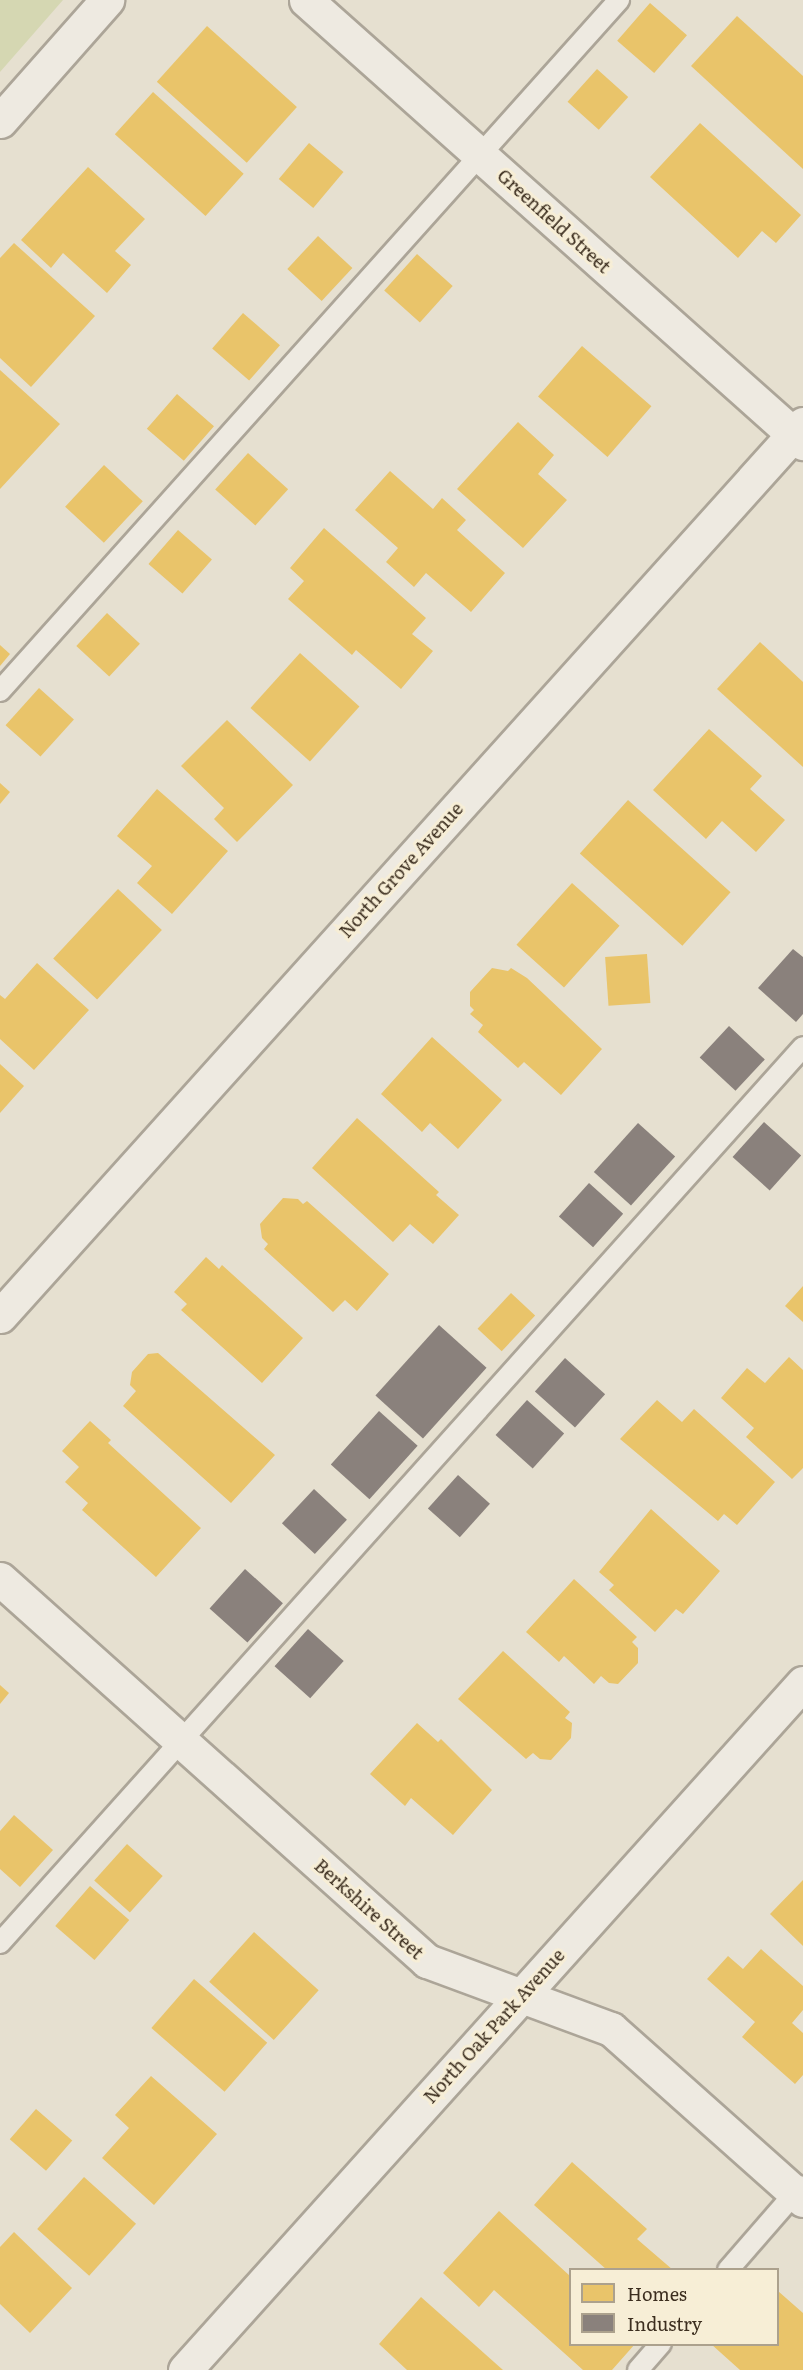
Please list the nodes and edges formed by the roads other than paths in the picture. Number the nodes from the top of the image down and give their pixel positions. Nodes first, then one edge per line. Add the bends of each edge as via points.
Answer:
1 (107, 0) edge
2 (306, 0) edge
3 (619, 0) edge
4 (0, 121) edge
5 (480, 155) junction
6 (800, 434) edge
7 (0, 691) edge
8 (803, 1047) edge
9 (0, 1316) edge
10 (0, 1578) edge
11 (803, 1683) edge
12 (181, 1741) junction
13 (0, 1943) edge
14 (521, 1996) junction
15 (800, 2193) edge
16 (730, 2268) edge
17 (659, 2346) edge
18 (185, 2370) edge
19 (638, 2370) edge

1 - 4 street
2 - 5 street, Greenfield Street
3 - 5 lane
5 - 6 street, Greenfield Street
5 - 7 lane
6 - 9 street, North Grove Avenue
8 - 12 lane
10 - 12 street, Berkshire Street
11 - 14 street, North Oak Park Avenue
12 - 13 lane
12 - 14 street, Berkshire Street via 427,1961
14 - 15 street, Berkshire Street via 611,2029
14 - 18 street, North Oak Park Avenue
15 - 16 lane
17 - 19 lane

